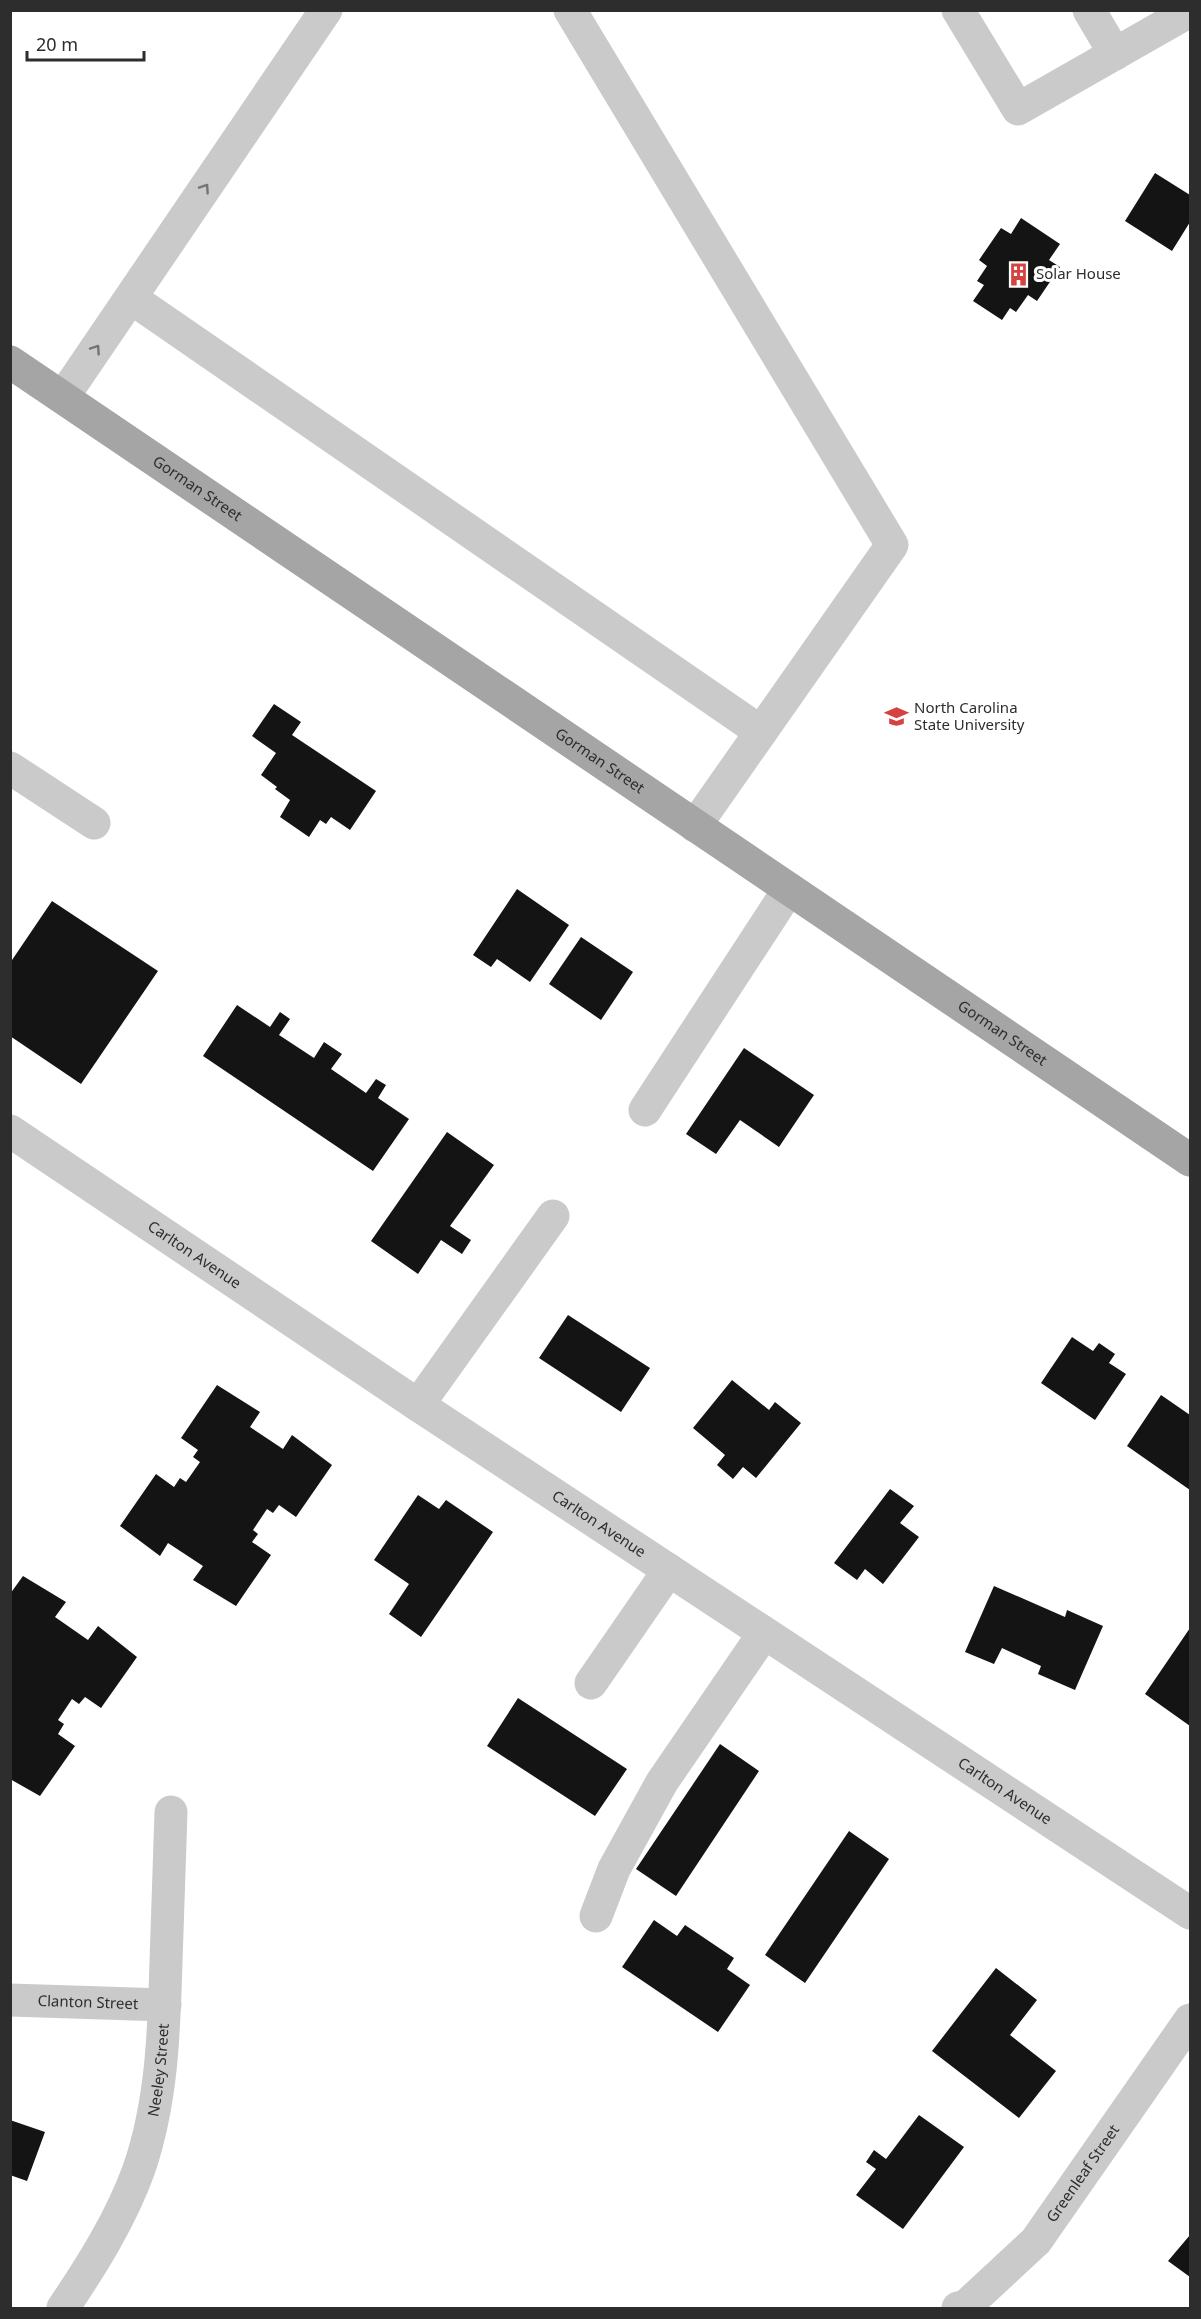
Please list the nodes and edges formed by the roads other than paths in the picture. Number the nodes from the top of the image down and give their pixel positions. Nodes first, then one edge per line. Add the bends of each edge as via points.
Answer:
1 (326, 10) edge
2 (570, 10) edge
3 (958, 10) edge
4 (1089, 10) edge
5 (1191, 11) edge
6 (1115, 54) junction
7 (130, 298) junction
8 (10, 362) edge
9 (63, 397) junction
10 (761, 732) junction
11 (10, 768) edge
12 (94, 824) dead end
13 (695, 826) junction
14 (789, 889) junction
15 (645, 1110) dead end
16 (10, 1131) edge
17 (1191, 1160) edge
18 (553, 1216) dead end
19 (418, 1405) junction
20 (669, 1570) junction
21 (764, 1633) junction
22 (591, 1683) dead end
23 (171, 1812) dead end
24 (1191, 1913) edge
25 (596, 1916) dead end
26 (10, 2001) edge
27 (165, 2005) junction
28 (1191, 2020) edge
29 (63, 2308) edge
30 (958, 2308) edge

7 -> 1 street
2 - 10 street via 892,545
3 - 6 street via 1018,109
4 - 6 street
5 - 6 street
9 -> 7 street
7 - 10 street
8 - 9 main road, Gorman Street
9 - 13 main road, Gorman Street
10 - 13 street
11 - 12 street
13 - 14 main road, Gorman Street
14 - 15 street
14 - 17 main road, Gorman Street
16 - 19 street, Carlton Avenue
18 - 19 street
19 - 20 street, Carlton Avenue
20 - 21 street, Carlton Avenue
20 - 22 street
21 - 24 street, Carlton Avenue
21 - 25 street via 662,1782 614,1869
23 - 27 street, Neeley Street
26 - 27 street, Clanton Street
27 - 29 street, Neeley Street via 157,2100 138,2170 107,2238
28 - 30 street, Greenleaf Street via 1036,2241 966,2306

